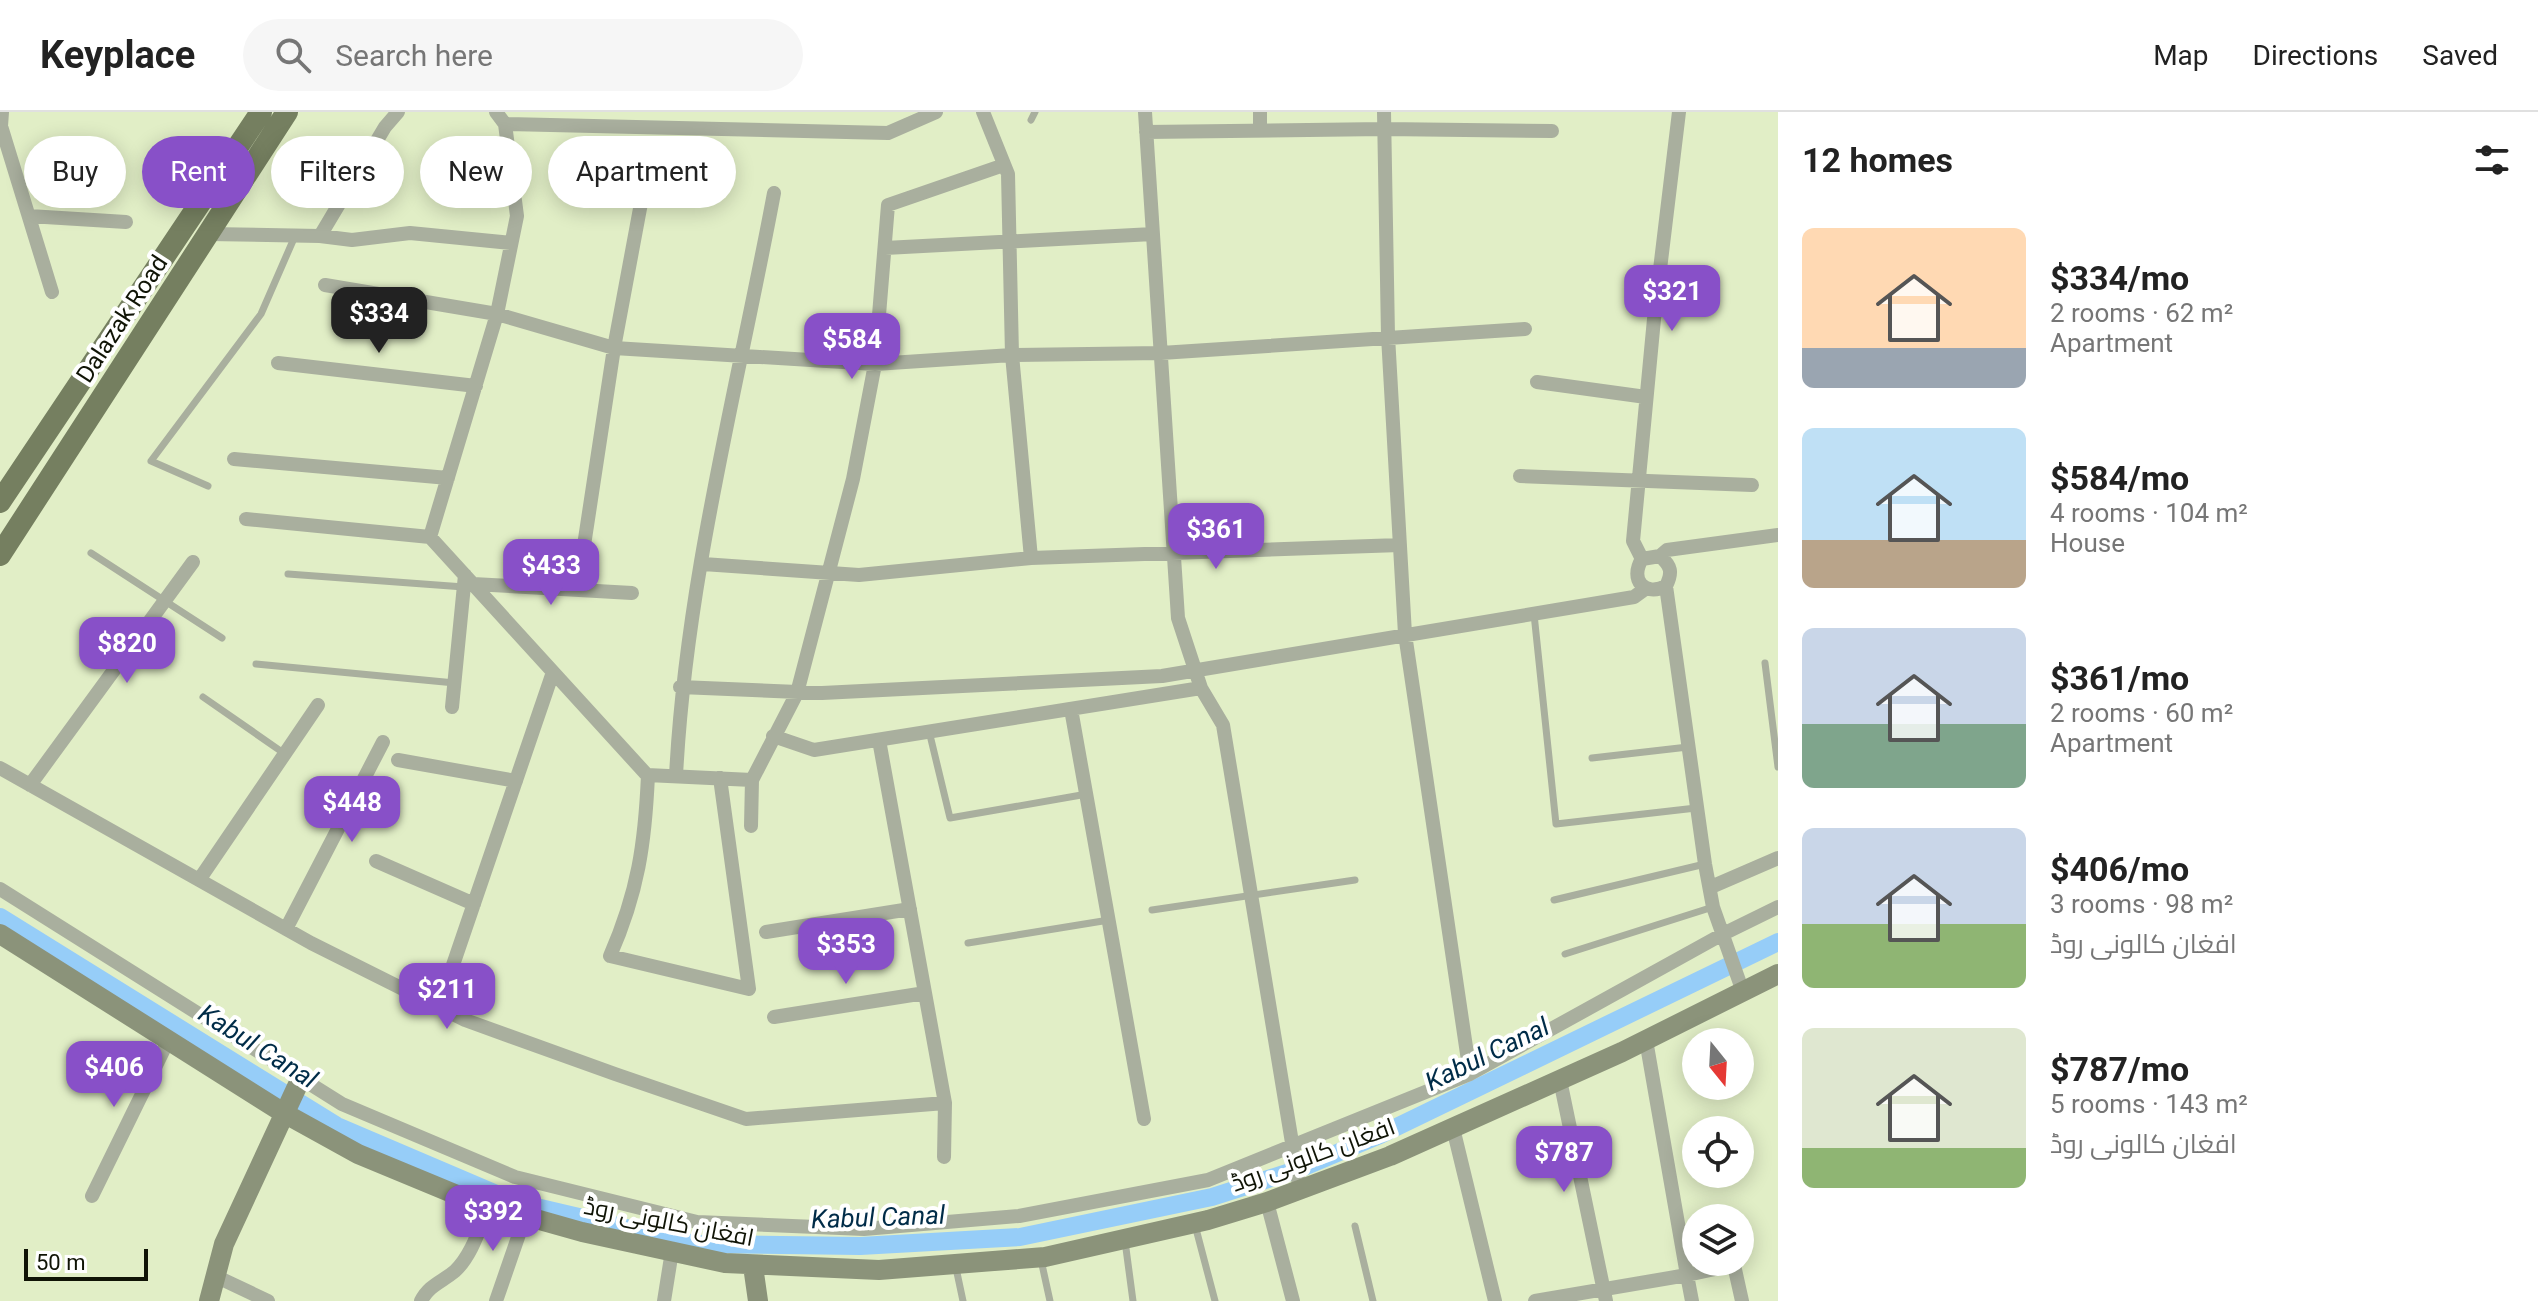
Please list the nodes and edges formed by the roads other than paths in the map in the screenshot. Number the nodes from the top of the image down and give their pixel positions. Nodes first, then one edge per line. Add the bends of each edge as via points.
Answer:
1 (2, 112) edge
2 (261, 112) edge
3 (287, 112) edge
4 (398, 112) edge
5 (936, 112) edge
6 (983, 112) edge
7 (1145, 112) edge
8 (1260, 112) edge
9 (1384, 112) edge
10 (1679, 112) edge
11 (500, 118) edge
12 (1384, 129) junction
13 (1260, 130) junction
14 (1552, 131) dead end
15 (1146, 132) junction
16 (1004, 165) junction
17 (774, 193) dead end
18 (640, 208) edge
19 (191, 215) junction
20 (29, 216) junction
21 (126, 222) dead end
22 (210, 231) junction
23 (1153, 234) junction
24 (295, 236) junction
25 (320, 236) junction
26 (1009, 240) junction
27 (511, 243) junction
28 (885, 248) junction
29 (325, 285) dead end
30 (52, 292) dead end
31 (497, 314) junction
32 (1525, 329) dead end
33 (1388, 336) junction
34 (614, 348) junction
35 (1161, 353) junction
36 (743, 355) junction
37 (1012, 355) junction
38 (278, 363) dead end
39 (875, 364) junction
40 (1537, 382) dead end
41 (476, 386) junction
42 (1646, 397) junction
43 (234, 459) dead end
44 (1520, 476) dead end
45 (448, 478) junction
46 (1641, 483) junction
47 (1752, 485) dead end
48 (208, 486) dead end
49 (4, 489) edge
50 (246, 519) dead end
51 (1778, 535) edge
52 (430, 537) junction
53 (1400, 545) junction
54 (583, 552) dead end
55 (91, 553) dead end
56 (1174, 553) junction
57 (0, 555) edge
58 (1660, 556) junction
59 (1031, 558) junction
60 (1642, 559) junction
61 (193, 562) dead end
62 (703, 564) junction
63 (829, 573) junction
64 (288, 574) dead end
65 (467, 582) junction
66 (1666, 586) junction
67 (1645, 589) junction
68 (632, 593) dead end
69 (164, 602) junction
70 (1534, 614) junction
71 (1405, 634) junction
72 (222, 638) dead end
73 (1765, 663) dead end
74 (256, 664) dead end
75 (553, 672) junction
76 (1195, 672) junction
77 (455, 683) junction
78 (680, 687) junction
79 (1201, 688) junction
80 (797, 693) junction
81 (203, 697) dead end
82 (1774, 698) edge
83 (318, 705) dead end
84 (452, 707) dead end
85 (1071, 709) junction
86 (929, 731) junction
87 (773, 736) junction
88 (879, 740) junction
89 (383, 742) dead end
90 (1691, 746) junction
91 (285, 754) junction
92 (1592, 758) dead end
93 (398, 760) dead end
94 (1778, 767) edge
95 (0, 768) edge
96 (648, 775) junction
97 (676, 776) junction
98 (720, 778) junction
99 (752, 780) junction
100 (516, 781) junction
101 (30, 785) junction
102 (1087, 794) junction
103 (1696, 808) junction
104 (751, 826) dead end
105 (1778, 858) edge
106 (376, 861) dead end
107 (1705, 864) junction
108 (199, 880) junction
109 (1355, 880) dead end
110 (1711, 887) junction
111 (0, 889) edge
112 (1250, 895) junction
113 (1554, 900) dead end
114 (474, 904) junction
115 (1713, 907) junction
116 (1778, 907) edge
117 (910, 909) junction
118 (1152, 910) dead end
119 (1109, 920) junction
120 (286, 929) junction
121 (766, 932) dead end
122 (0, 934) edge
123 (1724, 938) junction
124 (968, 943) dead end
125 (1565, 954) dead end
126 (1778, 974) edge
127 (1741, 986) junction
128 (925, 993) junction
129 (439, 1006) junction
130 (774, 1017) dead end
131 (169, 1039) junction
132 (1646, 1040) junction
133 (1470, 1074) junction
134 (301, 1078) junction
135 (1560, 1080) junction
136 (945, 1103) junction
137 (282, 1112) junction
138 (1144, 1119) dead end
139 (1453, 1128) junction
140 (1292, 1151) junction
141 (944, 1157) dead end
142 (1299, 1188) junction
143 (92, 1196) dead end
144 (1267, 1202) junction
145 (489, 1206) junction
146 (525, 1217) junction
147 (1195, 1223) junction
148 (1355, 1226) dead end
149 (1124, 1239) junction
150 (1682, 1246) edge
151 (672, 1251) junction
152 (1041, 1258) junction
153 (955, 1264) junction
154 (753, 1266) junction
155 (215, 1276) junction
156 (1683, 1276) edge
157 (1687, 1276) edge
158 (1736, 1276) edge
159 (1604, 1295) edge
160 (209, 1301) edge
161 (268, 1301) edge
162 (421, 1301) edge
163 (496, 1301) edge
164 (664, 1301) edge
165 (758, 1301) edge
166 (963, 1301) edge
167 (1050, 1301) edge
168 (1133, 1301) edge
169 (1215, 1301) edge
170 (1293, 1301) edge
171 (1373, 1301) edge
172 (1495, 1301) edge
173 (1535, 1301) edge
174 (1692, 1301) edge
175 (1742, 1301) edge

1 - 20 street via 1,126
2 - 19 main road, Dalazak Road
3 - 22 main road, Dalazak Road
4 - 25 street
5 - 11 street via 888,133
6 - 16 street
7 - 15 street
8 - 13 street
9 - 12 street
10 - 42 street
11 - 27 street via 517,216
12 - 13 street
12 - 14 street
12 - 33 street
13 - 15 street
15 - 23 street
16 - 26 street
16 - 28 street via 888,205
17 - 36 street
18 - 34 street
19 - 22 main road
19 - 49 main road, Dalazak Road
20 - 21 street
20 - 30 street
22 - 24 street
22 - 57 main road, Dalazak Road
23 - 26 street
23 - 35 street
24 - 25 street
24 - 48 lane via 261,314 151,461
25 - 27 street via 352,240 410,233
26 - 28 street
26 - 37 street
27 - 31 street
28 - 39 street
29 - 31 street
31 - 34 street
31 - 41 street
32 - 33 street
33 - 35 street
33 - 53 street
34 - 36 street
34 - 54 street
35 - 37 street
35 - 56 street
36 - 39 street
36 - 62 street
37 - 39 street
37 - 59 street
38 - 41 street
39 - 63 street
40 - 42 street
41 - 45 street
42 - 46 street
43 - 45 street
44 - 46 street
45 - 52 street
46 - 47 street
46 - 60 street via 1633,541
50 - 52 street
51 - 58 street via 1667,550
52 - 65 street
53 - 56 street
53 - 71 street
55 - 69 lane
56 - 59 street
56 - 76 street via 1178,618
58 - 60 street
58 - 66 street via 1669,564
59 - 63 street via 859,575
60 - 67 street via 1637,581
61 - 69 street
62 - 63 street
62 - 78 street
63 - 80 street
64 - 65 lane
65 - 68 street
65 - 75 street
65 - 77 street
66 - 67 street
66 - 90 street
67 - 70 street via 1634,597
69 - 72 lane
69 - 101 street
70 - 71 street
70 - 103 lane via 1556,824
71 - 76 street
71 - 133 street
73 - 82 lane
74 - 77 lane
75 - 96 street
75 - 100 street
76 - 79 street
76 - 80 street
77 - 84 street
78 - 80 street
78 - 97 street
79 - 85 street
79 - 112 street via 1223,725
80 - 87 street
81 - 91 lane
82 - 94 lane
83 - 91 street
85 - 86 street
85 - 102 street
86 - 88 street
86 - 102 lane via 950,818
87 - 88 street via 814,750
87 - 99 street
88 - 117 street
89 - 120 street
90 - 92 lane
90 - 103 street
91 - 108 street
93 - 100 street
95 - 101 street
96 - 97 street
96 - 98 street via 644,849 626,920 610,956 749,989
97 - 98 street
98 - 99 street
99 - 104 street
100 - 114 street
101 - 108 street
102 - 119 street
103 - 107 street
105 - 110 street
106 - 114 street
107 - 110 street
107 - 113 lane
108 - 120 street
109 - 112 lane
110 - 115 street
111 - 134 street
112 - 118 lane
112 - 140 street
114 - 129 street
115 - 123 street
115 - 125 lane
116 - 123 street
117 - 121 street
117 - 128 street
119 - 124 lane
119 - 138 street
120 - 129 street
122 - 131 main road, افغان کالونی روڈ
123 - 127 street
123 - 133 street
126 - 127 main road, افغان کالونی روڈ
127 - 132 main road, افغان کالونی روڈ
128 - 130 street
128 - 136 street
129 - 136 street via 465,1020 746,1119
131 - 137 main road, افغان کالونی روڈ
131 - 143 street
132 - 135 main road, افغان کالونی روڈ
132 - 150 street
133 - 140 street
134 - 137 main road
134 - 140 street via 342,1104 515,1177 697,1222 864,1229 1019,1216 1208,1180
135 - 139 main road, افغان کالونی روڈ
135 - 159 street
136 - 141 street
137 - 145 main road, افغان کالونی روڈ via 358,1154
137 - 155 main road
139 - 142 main road, افغان کالونی روڈ
139 - 172 street
140 - 142 street
142 - 144 main road, افغان کالونی روڈ
144 - 147 main road, افغان کالونی روڈ
144 - 170 street
145 - 146 main road, افغان کالونی روڈ
145 - 162 street via 466,1257 427,1289
146 - 151 main road, افغان کالونی روڈ
146 - 163 street
147 - 149 main road, افغان کالونی روڈ
147 - 169 lane
148 - 171 lane
149 - 152 main road, افغان کالونی روڈ
149 - 168 lane
151 - 154 main road, افغان کالونی روڈ
151 - 164 street
152 - 153 main road, افغان کالونی روڈ
152 - 167 lane
153 - 154 main road, افغان کالونی روڈ via 879,1270
153 - 166 lane
154 - 165 main road
155 - 160 main road
155 - 161 street
156 - 159 street
157 - 174 street
158 - 175 street
159 - 173 street

